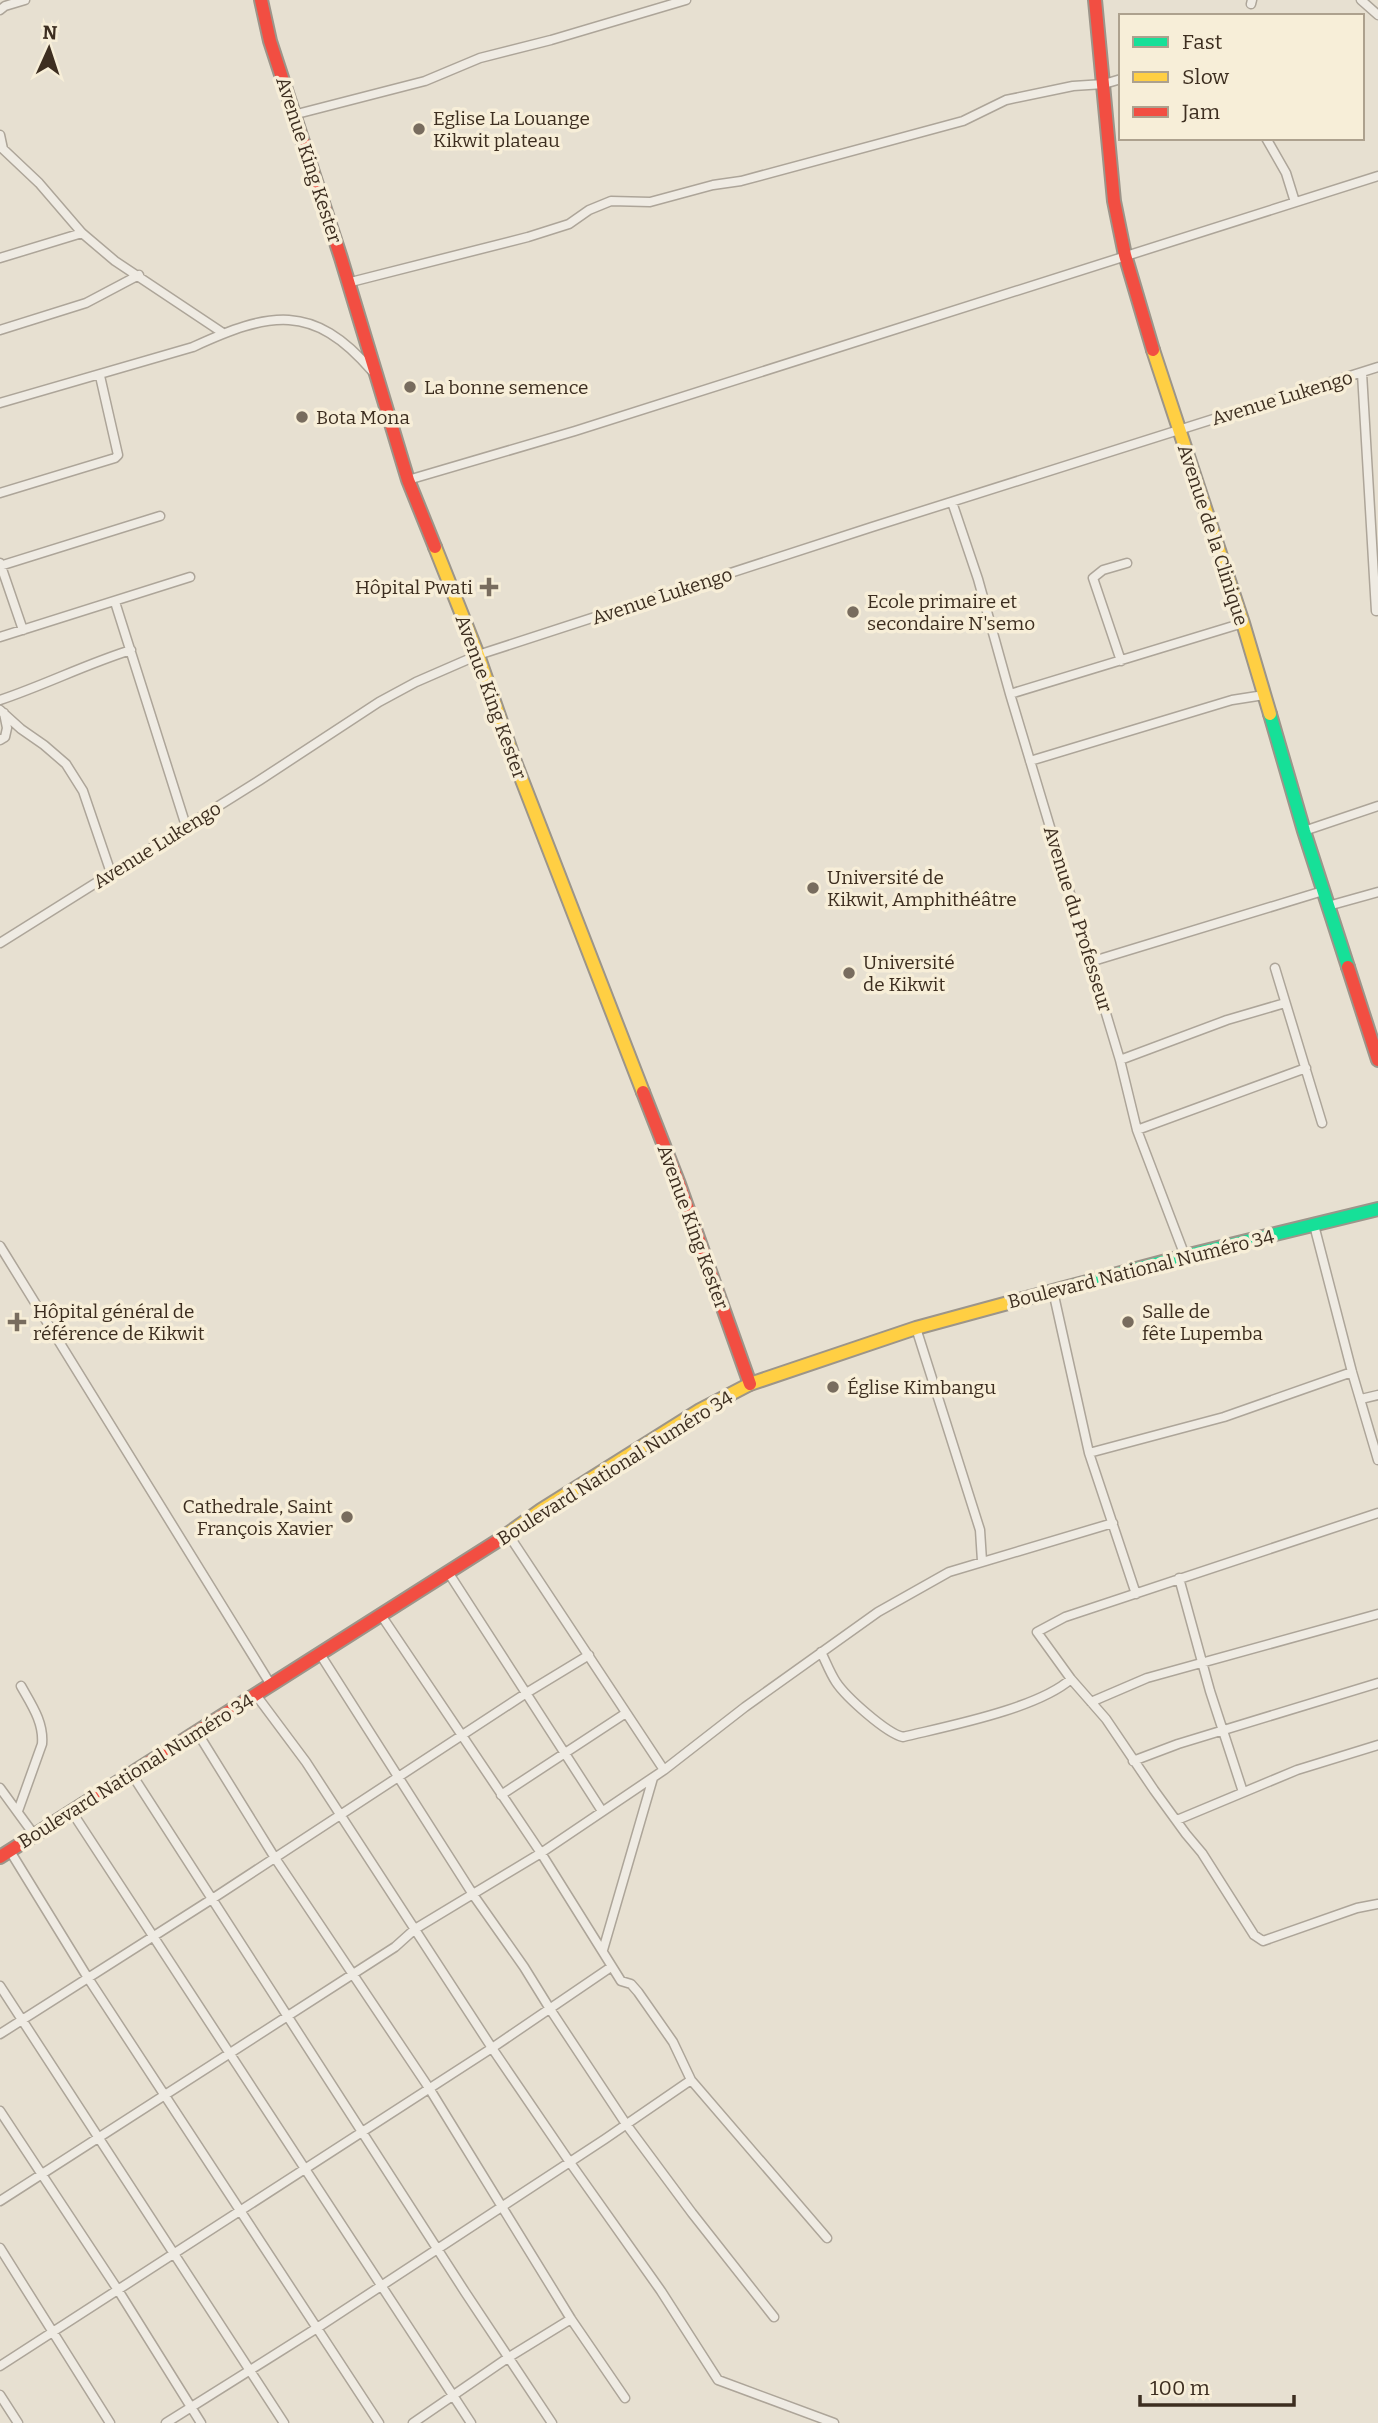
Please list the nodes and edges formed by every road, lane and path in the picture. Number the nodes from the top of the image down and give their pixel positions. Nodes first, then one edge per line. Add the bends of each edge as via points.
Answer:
1 (25, 0) edge
2 (261, 0) edge
3 (686, 0) edge
4 (1095, 0) edge
5 (1361, 0) edge
6 (3, 5) edge
7 (1378, 15) edge
8 (1119, 80) edge
9 (1104, 84) junction
10 (293, 115) junction
11 (0, 135) edge
12 (1267, 140) edge
13 (1378, 176) edge
14 (1294, 202) junction
15 (82, 233) junction
16 (1125, 255) junction
17 (0, 258) edge
18 (139, 275) junction
19 (347, 283) junction
20 (0, 330) edge
21 (223, 333) junction
22 (1378, 367) edge
23 (1362, 373) junction
24 (375, 375) junction
25 (100, 376) junction
26 (0, 403) edge
27 (1179, 430) junction
28 (408, 480) junction
29 (0, 493) edge
30 (952, 502) junction
31 (160, 516) dead end
32 (1127, 563) dead end
33 (0, 565) edge
34 (190, 576) dead end
35 (115, 602) junction
36 (1376, 611) dead end
37 (1243, 623) junction
38 (23, 630) junction
39 (0, 637) edge
40 (131, 650) junction
41 (478, 655) junction
42 (1121, 661) junction
43 (1010, 694) junction
44 (1264, 695) junction
45 (0, 700) edge
46 (2, 712) edge
47 (0, 740) edge
48 (1030, 761) junction
49 (1378, 806) edge
50 (186, 826) junction
51 (1304, 831) junction
52 (111, 873) junction
53 (1323, 891) junction
54 (1378, 892) edge
55 (1328, 906) junction
56 (0, 943) edge
57 (1090, 962) junction
58 (1275, 968) dead end
59 (1285, 1003) junction
60 (1120, 1060) junction
61 (1378, 1060) edge
62 (1306, 1068) junction
63 (1322, 1123) dead end
64 (1137, 1130) junction
65 (1378, 1209) edge
66 (1314, 1225) junction
67 (0, 1246) edge
68 (1185, 1256) junction
69 (1054, 1291) junction
70 (916, 1328) junction
71 (1352, 1372) junction
72 (750, 1384) junction
73 (1378, 1395) edge
74 (1360, 1399) junction
75 (1088, 1453) junction
76 (1378, 1461) edge
77 (1378, 1513) edge
78 (1114, 1523) junction
79 (508, 1534) junction
80 (982, 1561) junction
81 (448, 1572) junction
82 (1179, 1577) junction
83 (1136, 1594) junction
84 (1378, 1614) edge
85 (381, 1615) junction
86 (821, 1652) junction
87 (320, 1654) junction
88 (589, 1656) junction
89 (1202, 1664) junction
90 (1071, 1679) junction
91 (1378, 1682) edge
92 (271, 1685) junction
93 (21, 1686) dead end
94 (528, 1692) junction
95 (256, 1695) junction
96 (1091, 1702) junction
97 (626, 1713) junction
98 (1223, 1731) junction
99 (197, 1732) junction
100 (461, 1735) junction
101 (1378, 1745) edge
102 (565, 1752) junction
103 (1133, 1761) junction
104 (664, 1770) junction
105 (131, 1773) junction
106 (399, 1776) junction
107 (653, 1777) junction
108 (0, 1788) edge
109 (1243, 1792) junction
110 (501, 1795) junction
111 (18, 1811) junction
112 (603, 1811) junction
113 (72, 1812) junction
114 (341, 1815) junction
115 (1177, 1820) junction
116 (34, 1836) junction
117 (541, 1853) junction
118 (5, 1854) edge
119 (275, 1858) junction
120 (474, 1896) junction
121 (212, 1899) junction
122 (1378, 1904) edge
123 (415, 1929) junction
124 (153, 1936) junction
125 (603, 1950) junction
126 (611, 1966) junction
127 (352, 1973) junction
128 (88, 1978) junction
129 (0, 1986) edge
130 (550, 2009) junction
131 (287, 2015) junction
132 (22, 2020) junction
133 (0, 2034) edge
134 (492, 2048) junction
135 (229, 2053) junction
136 (691, 2080) junction
137 (429, 2088) junction
138 (165, 2094) junction
139 (0, 2111) edge
140 (626, 2124) junction
141 (363, 2132) junction
142 (98, 2137) junction
143 (569, 2161) junction
144 (303, 2169) junction
145 (41, 2174) junction
146 (0, 2201) edge
147 (501, 2205) junction
148 (240, 2210) junction
149 (827, 2238) dead end
150 (0, 2248) edge
151 (438, 2248) junction
152 (174, 2253) junction
153 (380, 2286) junction
154 (118, 2290) junction
155 (774, 2317) dead end
156 (571, 2319) junction
157 (317, 2328) junction
158 (55, 2333) junction
159 (509, 2357) junction
160 (0, 2366) edge
161 (250, 2371) junction
162 (0, 2395) edge
163 (453, 2396) junction
164 (625, 2398) dead end
165 (191, 2407) junction
166 (18, 2423) edge
167 (110, 2423) edge
168 (166, 2423) edge
169 (201, 2423) edge
170 (284, 2423) edge
171 (379, 2423) edge
172 (412, 2423) edge
173 (471, 2423) edge
174 (552, 2423) edge
175 (834, 2423) edge

1 - 6 street
2 - 10 street, Avenue King Kester
3 - 10 street via 480,58 425,81
4 - 9 street, Avenue de la Clinique
5 - 7 street
8 - 9 street
9 - 16 street, Avenue de la Clinique via 1114,201
9 - 19 street via 1006,100 962,121 741,181 650,202 611,201 528,237
10 - 19 street, Avenue King Kester
11 - 15 street via 3,149
12 - 14 street via 1286,173
13 - 14 street
14 - 16 street
15 - 17 street
15 - 18 street
16 - 27 street, Avenue de la Clinique
16 - 28 street
18 - 20 street via 86,303
18 - 21 street
19 - 24 street, Avenue King Kester
21 - 24 street via 266,320 311,325 352,348
21 - 25 street
22 - 23 street, Avenue Lukengo
23 - 27 street, Avenue Lukengo
23 - 36 street
24 - 28 street, Avenue King Kester
25 - 26 street
25 - 29 street via 118,455
27 - 30 street, Avenue Lukengo
27 - 37 street, Avenue de la Clinique
28 - 41 street, Avenue King Kester
30 - 41 street, Avenue Lukengo
30 - 43 street, Avenue du Professeur
31 - 33 street
32 - 42 street via 1093,578
33 - 38 street
34 - 35 street
35 - 38 street
35 - 40 street
37 - 42 street
37 - 44 street, Avenue de la Clinique
38 - 39 street
40 - 45 street
40 - 50 street
41 - 50 street, Avenue Lukengo via 379,702
41 - 72 street, Avenue King Kester
42 - 43 street
43 - 48 street, Avenue du Professeur
44 - 48 street via 1232,700
44 - 51 street, Avenue de la Clinique
46 - 47 street via 8,728
46 - 52 street via 66,764 83,791
48 - 57 street, Avenue du Professeur
49 - 51 street
50 - 52 street, Avenue Lukengo
51 - 53 street, Avenue de la Clinique
52 - 56 street, Avenue Lukengo
53 - 55 street, Avenue de la Clinique
53 - 57 street
54 - 55 street
55 - 61 street, Avenue de la Clinique
57 - 60 street, Avenue du Professeur
58 - 59 street
59 - 60 street
59 - 62 street
60 - 64 street, Avenue du Professeur
62 - 63 street
62 - 64 street
64 - 68 street, Avenue du Professeur
65 - 66 street, Boulevard National Numéro 34
66 - 68 street, Boulevard National Numéro 34
66 - 71 street
67 - 92 street
68 - 69 street, Boulevard National Numéro 34
69 - 70 street, Boulevard National Numéro 34
69 - 75 street
70 - 72 street, Boulevard National Numéro 34
70 - 80 street via 980,1530
71 - 74 street
71 - 75 street via 1224,1416
72 - 79 street, Boulevard National Numéro 34 via 700,1410
73 - 74 street
74 - 76 street
75 - 78 street
77 - 82 street
78 - 80 street
78 - 83 street
79 - 81 street, Boulevard National Numéro 34
79 - 88 street
80 - 86 street via 949,1572 878,1612
81 - 85 street, Boulevard National Numéro 34
81 - 94 street
82 - 83 street
82 - 89 street
83 - 90 street via 1065,1617 1037,1632
84 - 89 street
85 - 87 street, Boulevard National Numéro 34
85 - 100 street
86 - 90 street via 843,1690 880,1726 903,1737 1038,1699
86 - 104 street
87 - 92 street, Boulevard National Numéro 34
87 - 106 street
88 - 94 street
88 - 97 street
89 - 96 street via 1147,1678
89 - 98 street
90 - 96 street
91 - 98 street
92 - 95 street, Boulevard National Numéro 34
93 - 111 street via 43,1733
94 - 100 street
94 - 102 street
95 - 99 street, Boulevard National Numéro 34
95 - 114 street
96 - 103 street
97 - 102 street
97 - 104 street
98 - 103 street
98 - 109 street
99 - 105 street, Boulevard National Numéro 34
99 - 119 street
100 - 106 street
100 - 110 street
101 - 109 street
102 - 110 street
102 - 112 street
103 - 115 street
104 - 107 street
105 - 113 street, Boulevard National Numéro 34
105 - 121 street
106 - 114 street
106 - 120 street
107 - 112 street
107 - 125 street
108 - 111 street
109 - 115 street
110 - 117 street
111 - 116 street
112 - 117 street
113 - 116 street, Boulevard National Numéro 34
113 - 124 street
114 - 119 street
114 - 123 street
115 - 122 street via 1254,1935 1263,1941
116 - 118 street, Boulevard National Numéro 34
117 - 120 street
117 - 125 street
118 - 128 street
119 - 121 street
119 - 127 street
120 - 123 street
120 - 130 street
121 - 124 street
121 - 131 street
123 - 127 street
123 - 134 street
124 - 128 street
124 - 135 street
125 - 126 street
126 - 130 street
126 - 136 street via 621,1981 638,1992 673,2042
127 - 131 street
127 - 137 street
128 - 132 street
128 - 138 street
129 - 132 street
130 - 134 street
130 - 140 street
131 - 135 street
131 - 141 street
132 - 133 street
132 - 142 street
134 - 137 street
134 - 143 street
135 - 138 street
135 - 144 street
136 - 140 street
136 - 149 street
137 - 141 street
137 - 147 street
138 - 142 street
138 - 148 street
139 - 145 street
140 - 143 street
140 - 155 street
141 - 144 street
141 - 151 street
142 - 145 street
142 - 152 street
143 - 147 street
143 - 175 street via 718,2380
144 - 148 street
144 - 153 street
145 - 146 street
145 - 154 street
147 - 151 street
147 - 156 street
148 - 152 street
148 - 157 street
150 - 158 street
151 - 153 street
151 - 159 street
152 - 154 street
152 - 161 street
153 - 157 street
153 - 163 street
154 - 158 street
154 - 165 street
156 - 159 street
156 - 164 street
157 - 161 street
157 - 171 street
158 - 160 street
158 - 167 street
159 - 163 street
159 - 174 street
161 - 165 street
161 - 170 street
162 - 166 street
163 - 172 street
163 - 173 street
165 - 168 street
165 - 169 street

